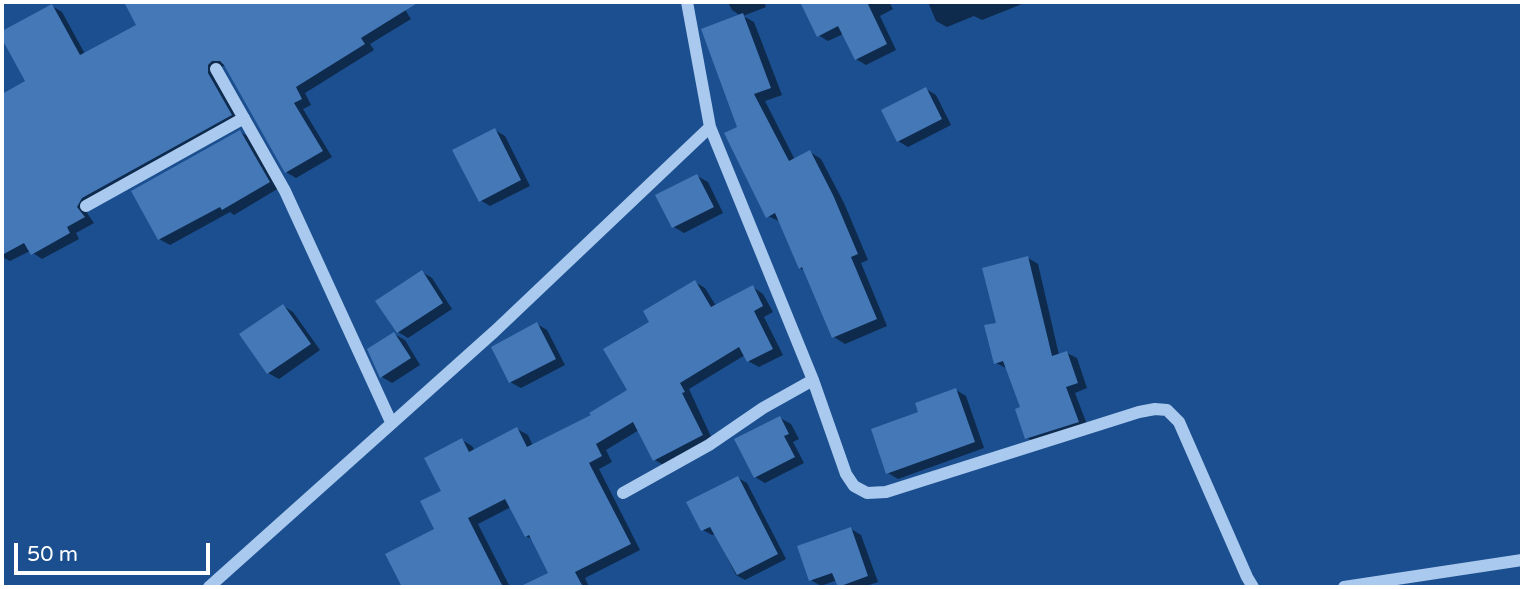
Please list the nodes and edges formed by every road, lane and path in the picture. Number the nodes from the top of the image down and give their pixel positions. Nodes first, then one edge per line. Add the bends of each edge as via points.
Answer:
1 (688, 2) edge
2 (216, 69) dead end
3 (244, 118) junction
4 (710, 127) junction
5 (86, 206) dead end
6 (813, 380) junction
7 (391, 422) junction
8 (623, 493) dead end
9 (1522, 560) edge
10 (209, 587) edge
11 (1254, 587) edge
12 (1344, 587) edge

1 - 4 street
2 - 3 street
3 - 5 street
3 - 7 street via 285,191
4 - 6 street
4 - 7 street via 495,331
6 - 8 street
6 - 11 street via 850,482 875,494 1139,412 1167,410 1179,422
7 - 10 street
9 - 12 street

